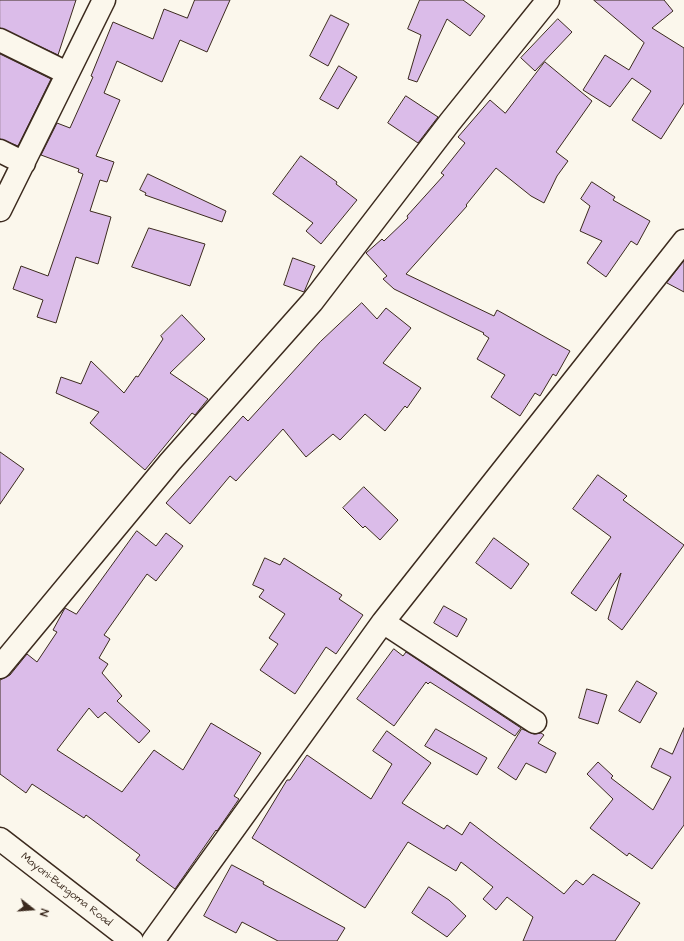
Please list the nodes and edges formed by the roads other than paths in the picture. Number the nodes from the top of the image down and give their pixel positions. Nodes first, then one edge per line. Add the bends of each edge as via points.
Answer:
1 (104, 0) edge
2 (548, 0) edge
3 (0, 40) edge
4 (67, 73) junction
5 (0, 151) edge
6 (24, 163) junction
7 (0, 210) edge
8 (684, 241) edge
9 (383, 622) junction
10 (0, 667) edge
11 (534, 722) dead end
12 (0, 839) edge
13 (132, 941) edge
14 (153, 941) edge

1 - 4 street
2 - 10 street via 312,302 170,462
3 - 4 street
4 - 6 street
5 - 6 street
6 - 7 street
8 - 9 street
9 - 11 street
9 - 14 street
12 - 13 street, Mayoni-Bungoma Road

